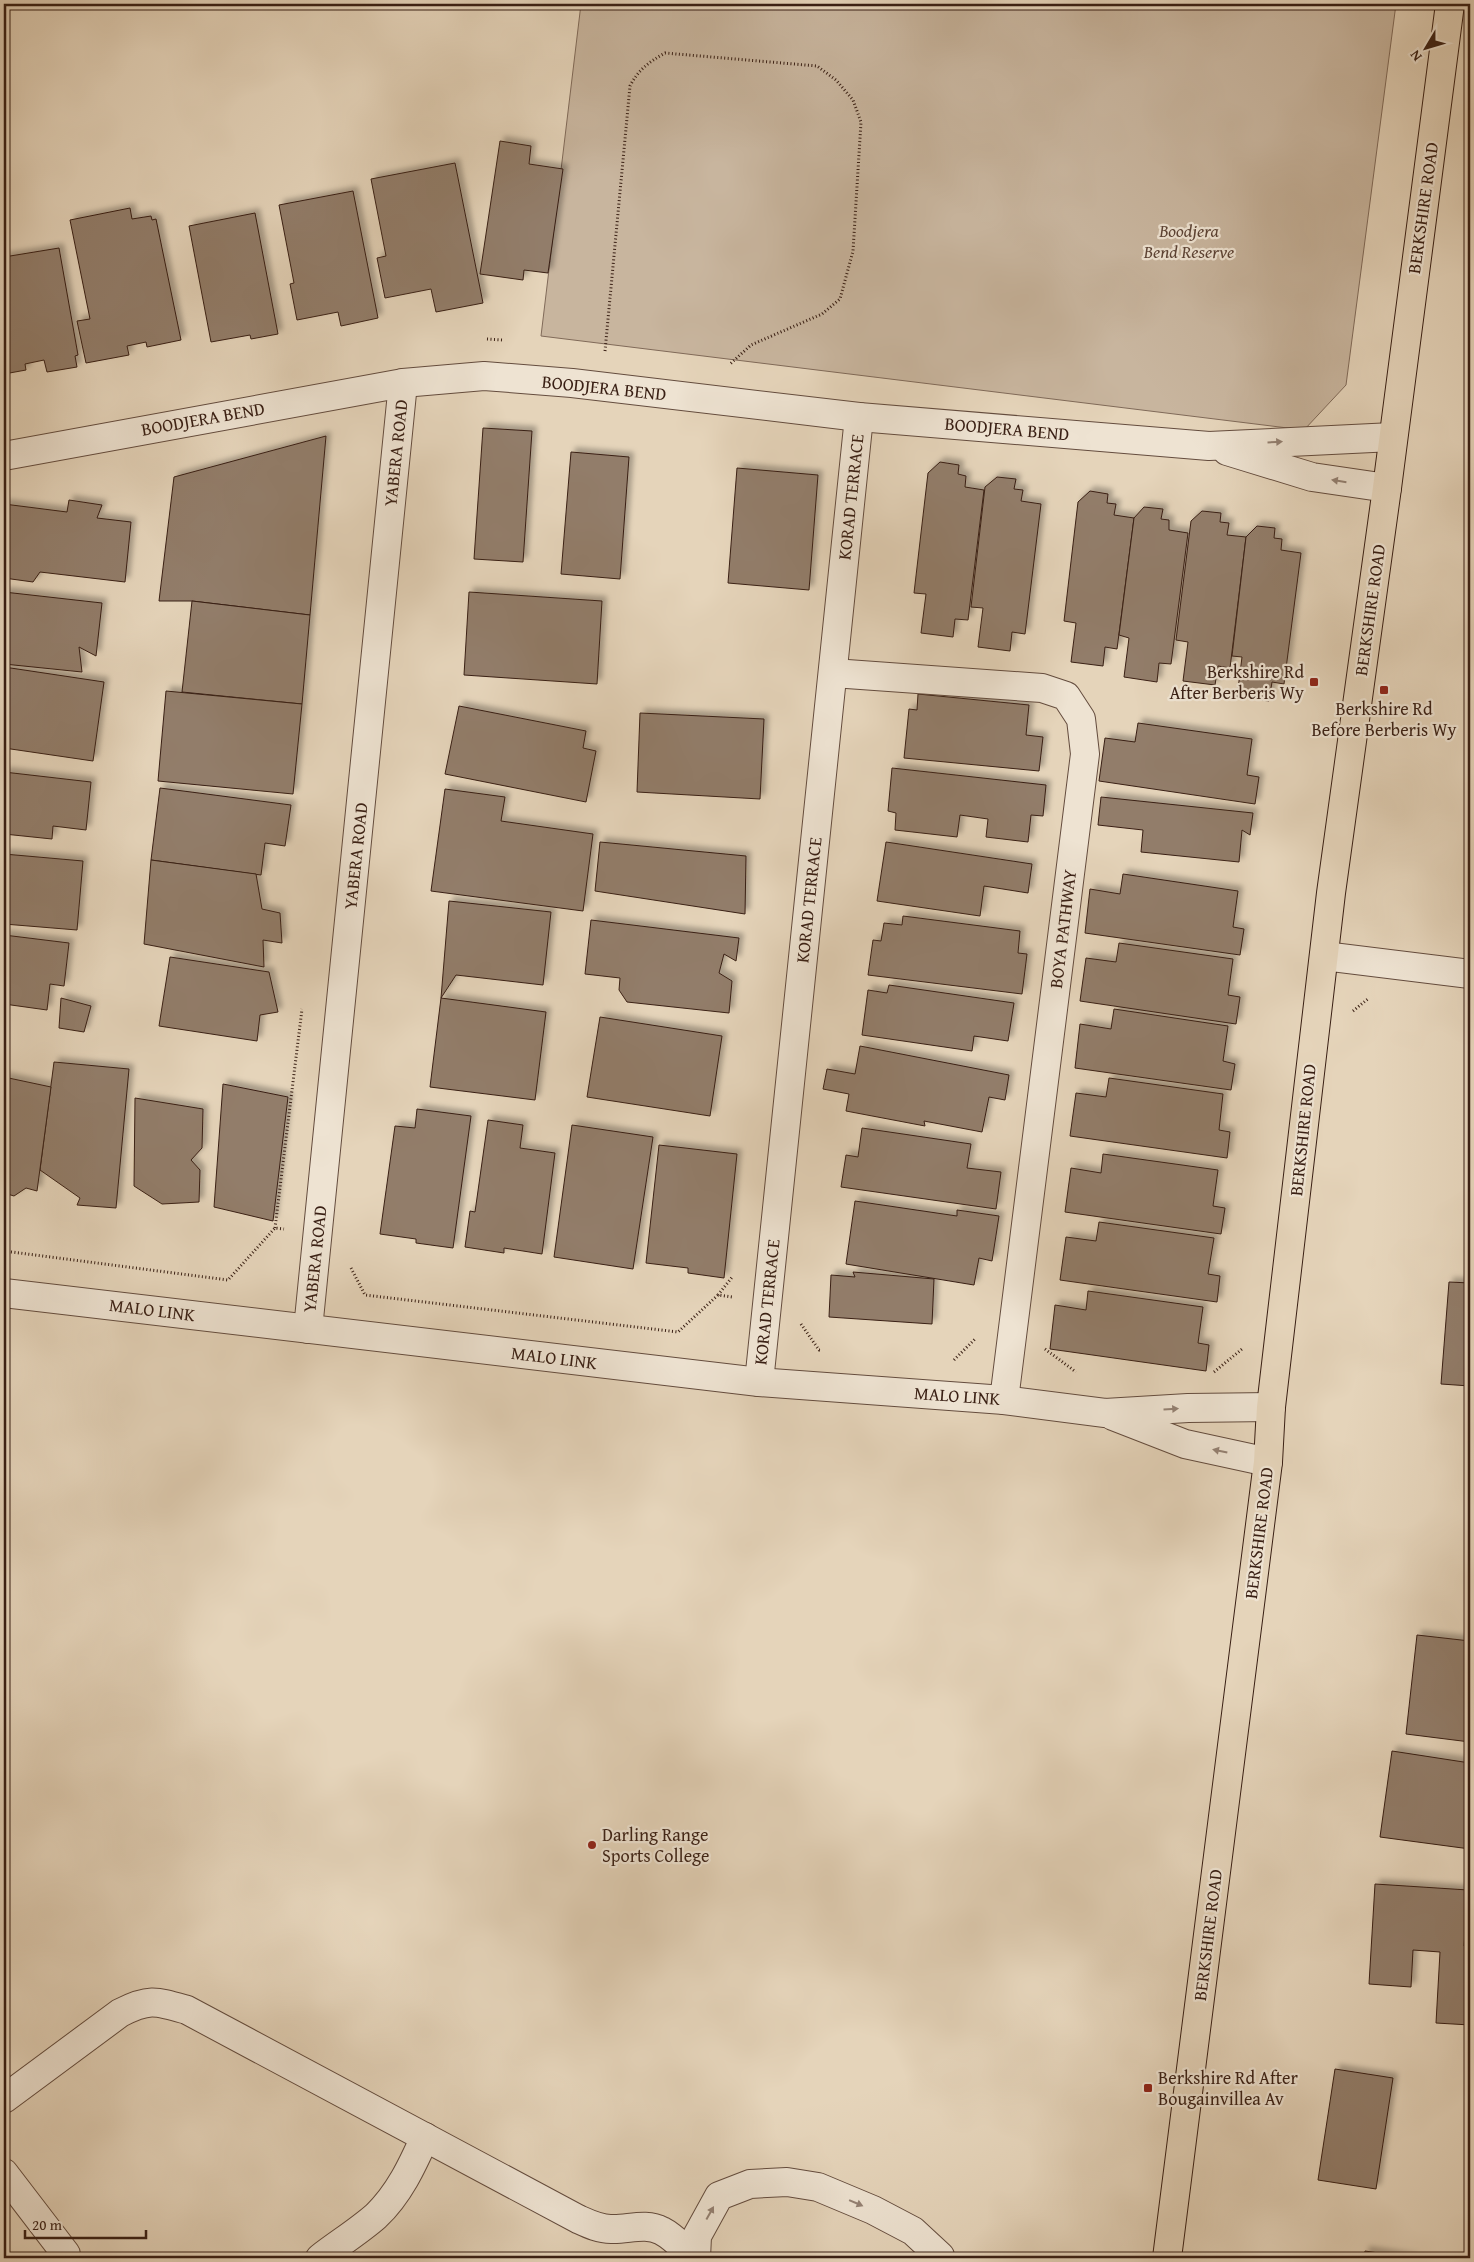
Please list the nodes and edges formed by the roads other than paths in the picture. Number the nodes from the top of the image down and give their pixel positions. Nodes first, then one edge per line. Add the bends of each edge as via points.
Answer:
1 (1450, 4) edge
2 (403, 383) junction
3 (859, 417) junction
4 (1393, 436) junction
5 (1208, 446) junction
6 (4, 456) edge
7 (1387, 488) junction
8 (833, 674) junction
9 (1324, 956) junction
10 (1470, 974) edge
11 (4, 1293) edge
12 (308, 1329) junction
13 (759, 1382) junction
14 (1004, 1400) junction
15 (1271, 1407) junction
16 (1105, 1413) junction
17 (1268, 1462) junction
18 (4, 2099) edge
19 (425, 2137) junction
20 (4, 2173) edge
21 (66, 2254) dead end
22 (320, 2258) edge
23 (695, 2258) edge
24 (944, 2258) edge
25 (1168, 2258) edge

1 - 4 main road, BERKSHIRE ROAD
2 - 3 street, BOODJERA BEND via 484,376
2 - 6 street, BOODJERA BEND
2 - 12 street, YABERA ROAD
3 - 5 street, BOODJERA BEND
3 - 8 street, KORAD TERRACE
5 -> 4 street, BOODJERA BEND
4 - 7 main road, BERKSHIRE ROAD
7 -> 5 street, BOODJERA BEND via 1312,477
7 - 9 main road, BERKSHIRE ROAD
8 - 13 street, KORAD TERRACE
8 - 14 street, BOYA PATHWAY via 1042,688 1066,696 1081,719 1085,754
9 - 10 street
9 - 15 main road, BERKSHIRE ROAD
11 - 12 street, MALO LINK
12 - 13 street, MALO LINK
13 - 14 street, MALO LINK
14 - 16 street, MALO LINK
16 -> 15 street, MALO LINK
15 - 17 main road, BERKSHIRE ROAD
17 -> 16 street, MALO LINK via 1185,1444
17 - 25 main road, BERKSHIRE ROAD
18 - 19 street via 120,2013 140,2003 161,2003 187,2010
19 - 22 street via 397,2192 376,2216
19 - 23 street via 598,2228 650,2227 662,2231
20 - 21 street
23 -> 24 street via 697,2236 720,2196 750,2184 787,2182 818,2187 873,2210 913,2231

